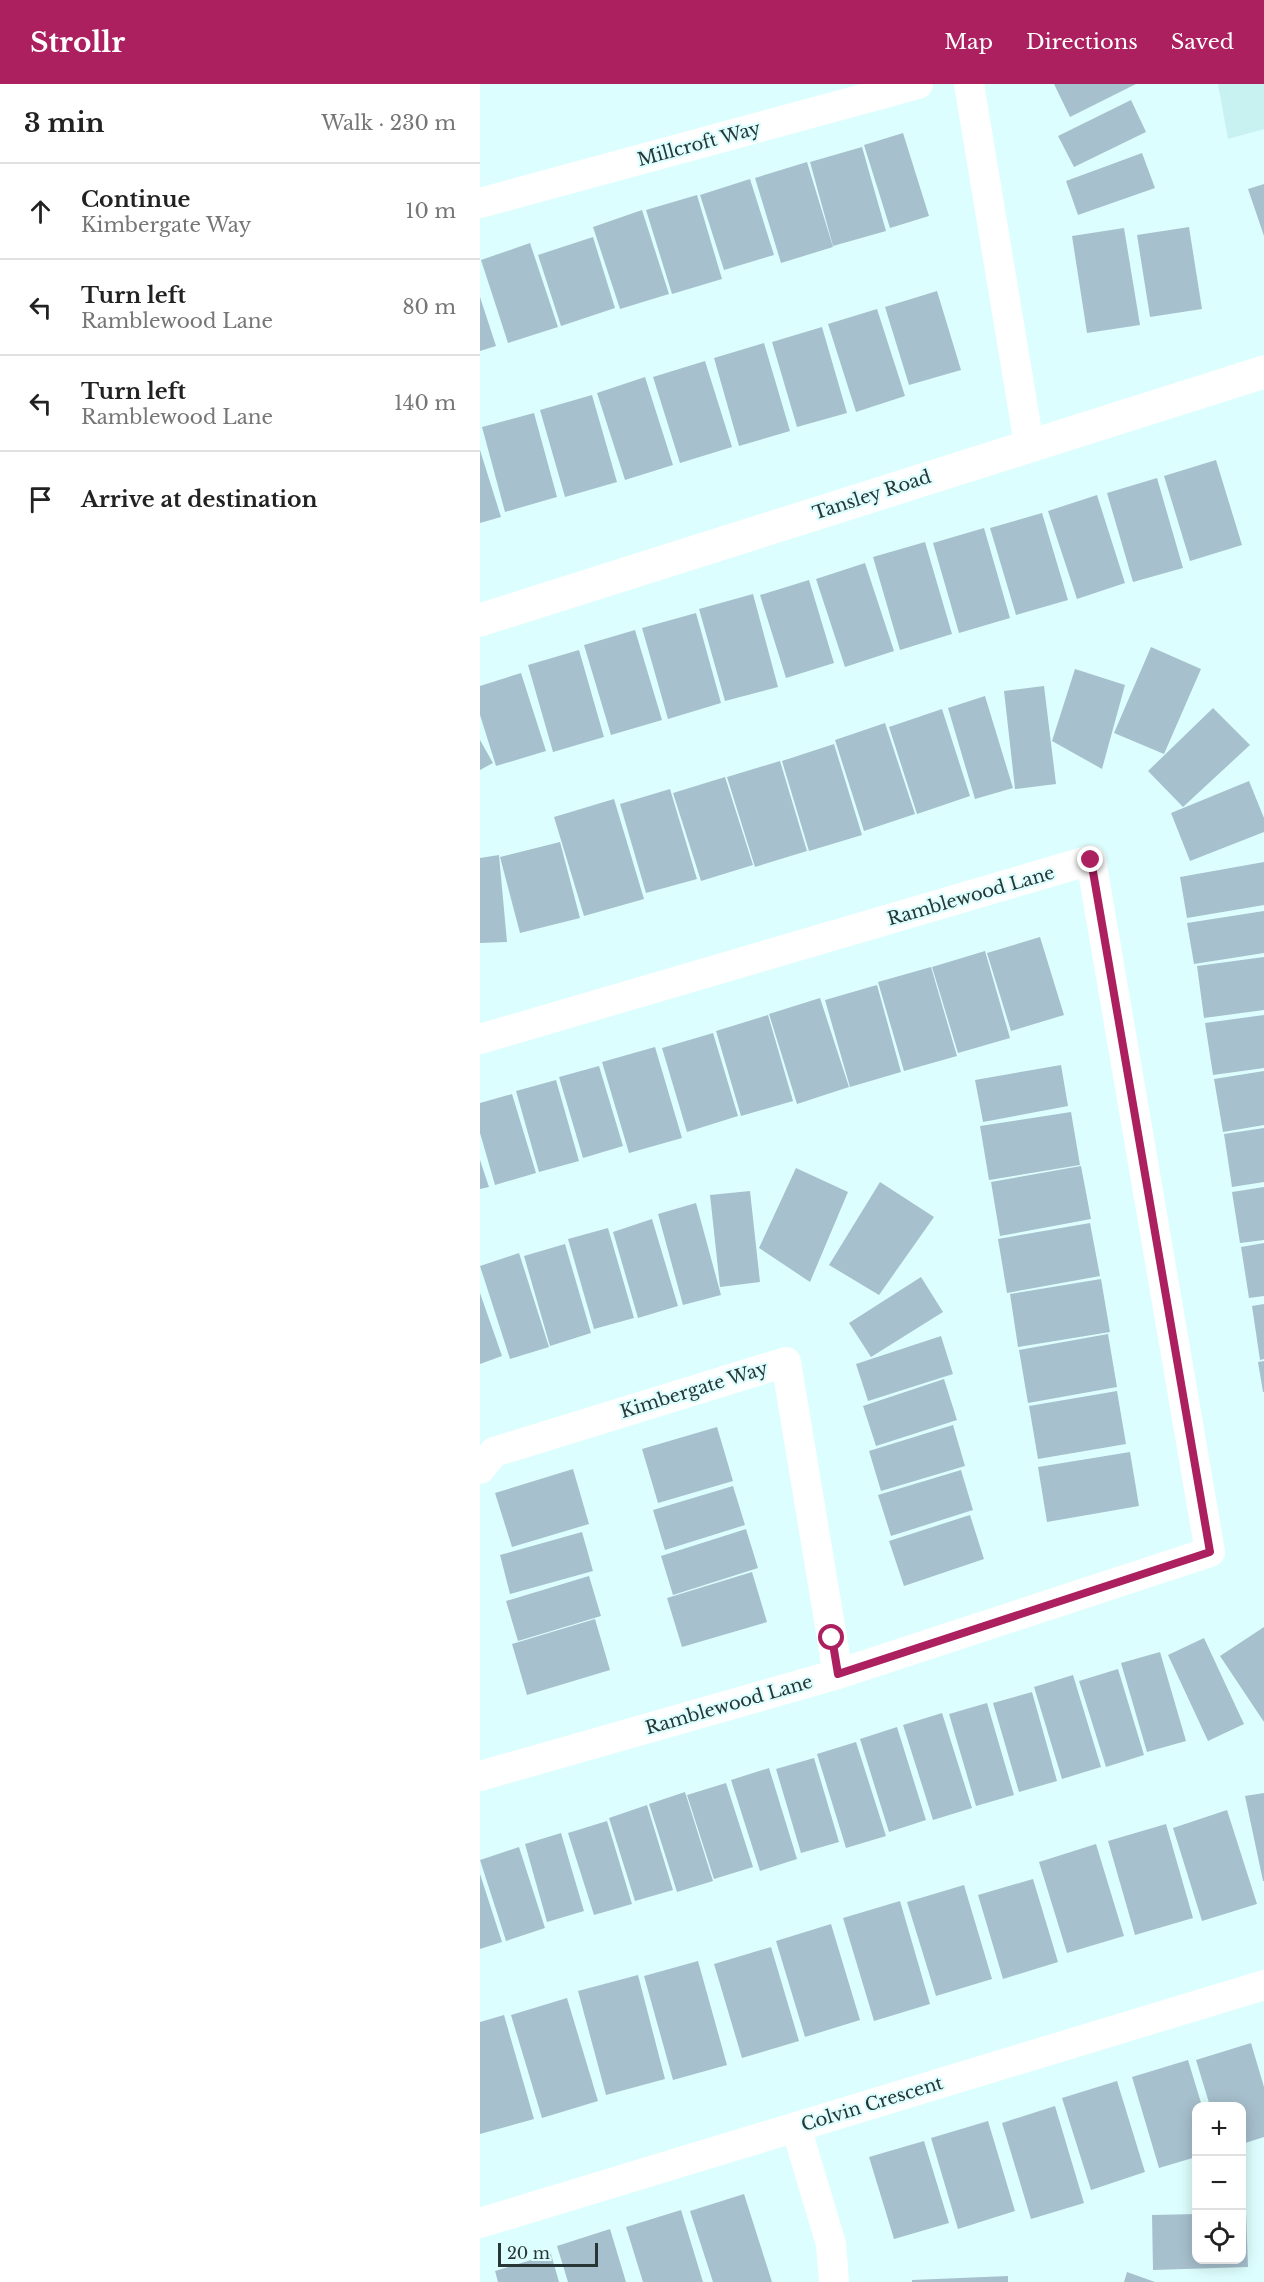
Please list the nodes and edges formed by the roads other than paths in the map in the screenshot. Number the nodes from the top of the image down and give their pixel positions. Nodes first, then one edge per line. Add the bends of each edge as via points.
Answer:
1 (918, 84) edge
2 (969, 84) edge
3 (480, 203) edge
4 (1264, 372) edge
5 (1029, 444) junction
6 (480, 620) edge
7 (480, 1040) edge
8 (480, 1469) edge
9 (838, 1674) junction
10 (480, 1776) edge
11 (1264, 1985) edge
12 (796, 2127) junction
13 (480, 2223) edge
14 (834, 2282) edge

1 - 3 street, Millcroft Way
2 - 5 street
4 - 5 street, Tansley Road
5 - 6 street, Tansley Road
7 - 9 street, Ramblewood Lane via 1091,860 1210,1552
8 - 9 street, Kimbergate Way via 494,1452 786,1362
9 - 10 street, Ramblewood Lane
11 - 12 street, Colvin Crescent
12 - 13 street, Colvin Crescent
12 - 14 street via 831,2244

